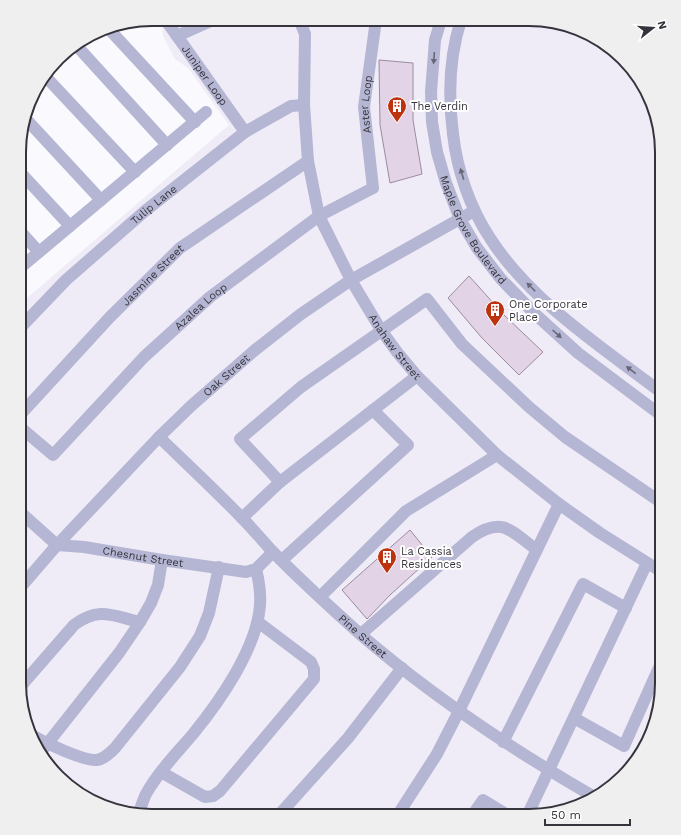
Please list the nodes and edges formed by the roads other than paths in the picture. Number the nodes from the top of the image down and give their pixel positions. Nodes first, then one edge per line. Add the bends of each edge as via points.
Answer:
1 (170, 26) edge
2 (199, 26) edge
3 (302, 26) edge
4 (375, 26) edge
5 (439, 26) edge
6 (458, 26) edge
7 (112, 33) edge
8 (176, 36) junction
9 (80, 49) edge
10 (49, 80) edge
11 (304, 105) junction
12 (206, 112) dead end
13 (29, 122) edge
14 (195, 122) junction
15 (245, 132) junction
16 (167, 145) junction
17 (308, 161) junction
18 (135, 172) junction
19 (26, 178) edge
20 (373, 188) joint
21 (101, 200) junction
22 (474, 211) junction
23 (319, 216) junction
24 (460, 219) junction
25 (70, 226) junction
26 (26, 238) edge
27 (39, 252) junction
28 (26, 263) edge
29 (351, 280) junction
30 (26, 322) edge
31 (381, 330) junction
32 (417, 376) junction
33 (655, 388) edge
34 (26, 408) edge
35 (373, 410) junction
36 (655, 411) edge
37 (26, 432) edge
38 (159, 437) junction
39 (498, 455) junction
40 (280, 482) junction
41 (655, 498) edge
42 (559, 504) junction
43 (26, 517) edge
44 (242, 518) junction
45 (57, 545) junction
46 (537, 550) junction
47 (273, 552) junction
48 (162, 560) junction
49 (282, 560) junction
50 (647, 563) junction
51 (219, 567) junction
52 (655, 568) edge
53 (256, 569) junction
54 (26, 581) edge
55 (320, 597) junction
56 (626, 608) junction
57 (140, 622) junction
58 (258, 622) junction
59 (361, 634) junction
60 (402, 668) junction
61 (655, 677) edge
62 (26, 680) edge
63 (459, 711) junction
64 (574, 718) junction
65 (503, 742) junction
66 (44, 747) edge
67 (45, 748) edge
68 (548, 770) junction
69 (161, 772) junction
70 (589, 794) edge
71 (140, 809) edge
72 (284, 809) edge
73 (402, 809) edge
74 (477, 809) edge
75 (498, 809) edge
76 (530, 809) edge

1 - 8 street, Juniper Loop
2 - 8 street
3 - 11 street, Anahaw Street via 305,34
4 - 20 street, Aster Loop via 364,107
5 -> 24 street, Maple Grove Boulevard via 435,40 431,92 432,122 437,152
22 -> 6 street, Maple Grove Boulevard via 454,148 451,120 449,91 454,41
7 - 14 street
8 - 15 street, Juniper Loop
9 - 16 street
10 - 18 street
11 - 15 street, Tulip Lane via 291,106
11 - 17 street, Anahaw Street
12 - 14 street
13 - 21 street
14 - 16 street
15 - 30 street, Tulip Lane via 145,211 66,280
16 - 18 street
17 - 23 street, Anahaw Street
17 - 34 street, Jasmine Street via 180,248 110,317
18 - 21 street
19 - 25 street
20 - 23 street, Azalea Loop
21 - 25 street
22 - 24 street, Oak Street
33 -> 22 street, Maple Grove Boulevard via 545,302 513,269 490,239
23 - 29 street, Anahaw Street
23 - 37 street, Azalea Loop via 204,302 144,357 53,455
24 - 29 street, Oak Street
24 -> 36 street, Maple Grove Boulevard via 477,248 535,314 578,353
25 - 27 street
26 - 27 street
27 - 28 street
29 - 31 street, Anahaw Street
29 - 38 street, Oak Street via 255,350
31 - 32 street, Anahaw Street
31 - 40 street via 301,387 240,439
31 - 41 street via 427,299 462,344 529,407 565,437
32 - 35 street
32 - 39 street, Anahaw Street
35 - 40 street
35 - 49 street via 408,445
38 - 44 street, Pine Street
38 - 45 street, Oak Street
39 - 42 street, Anahaw Street
39 - 55 street via 406,510
40 - 44 street
42 - 46 street
42 - 50 street, Anahaw Street
43 - 45 street
44 - 47 street, Pine Street
45 - 48 street, Chesnut Street
45 - 54 street, Oak Street
46 - 59 street via 509,529 490,527 481,531
46 - 63 street
47 - 49 street, Pine Street
47 - 53 street
48 - 51 street, Chesnut Street
48 - 57 street via 158,584
49 - 55 street, Pine Street
50 - 52 street, Anahaw Street
50 - 56 street
51 - 53 street, Chesnut Street via 246,572
51 - 67 street via 209,613 200,636 180,667 115,748 97,760
53 - 58 street via 261,589
55 - 59 street, Pine Street
56 - 64 street
56 - 65 street via 583,584
57 - 62 street via 105,614 94,614 84,618 74,625
57 - 66 street via 119,653
58 - 69 street via 238,668 223,694
58 - 69 street via 311,662 314,679 220,791 213,796 205,796
59 - 60 street, Pine Street
60 - 63 street, Pine Street
60 - 72 street via 348,738
61 - 64 street via 624,746
63 - 65 street, Pine Street
63 - 73 street via 437,754
64 - 68 street
65 - 68 street, Pine Street
68 - 70 street, Pine Street
68 - 76 street
69 - 71 street via 146,794
74 - 75 street via 483,800

